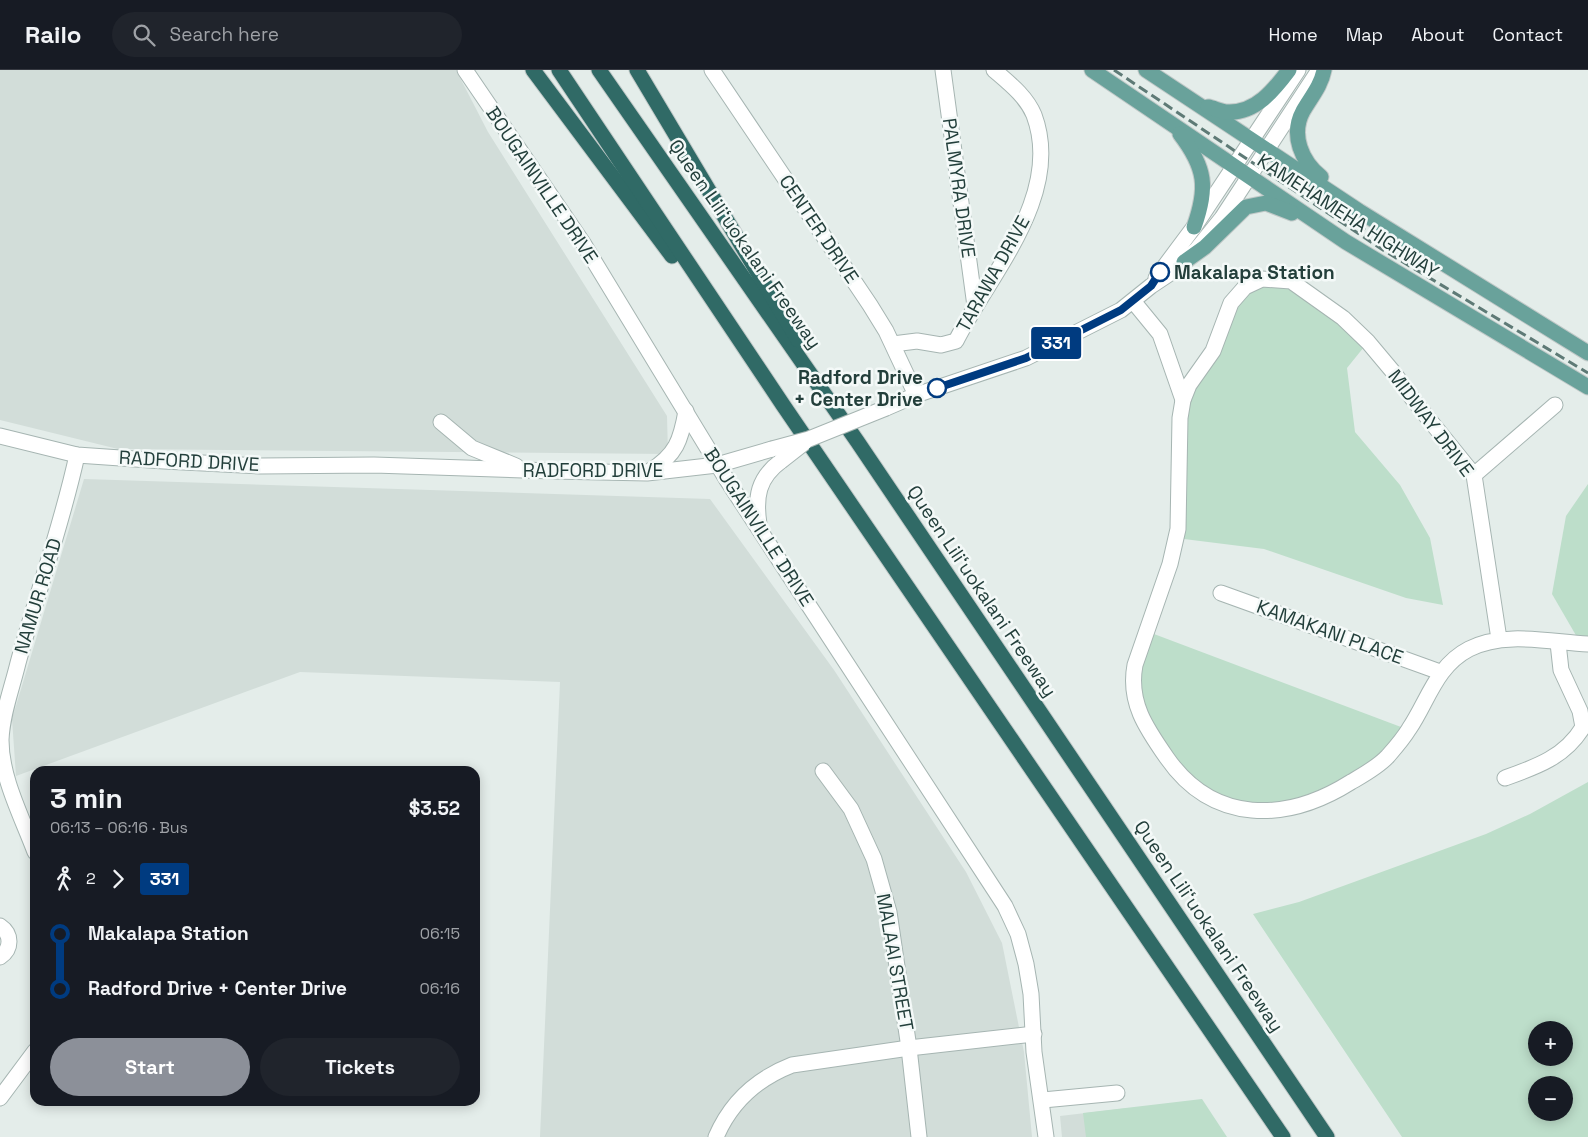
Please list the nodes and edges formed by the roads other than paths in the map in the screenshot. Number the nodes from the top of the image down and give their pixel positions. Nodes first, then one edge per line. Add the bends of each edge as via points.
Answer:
1 (465, 70) edge
2 (533, 70) edge
3 (559, 70) edge
4 (599, 70) edge
5 (637, 70) edge
6 (712, 70) edge
7 (943, 70) edge
8 (994, 70) edge
9 (1092, 70) edge
10 (1146, 70) edge
11 (1289, 70) edge
12 (1298, 70) edge
13 (1319, 70) edge
14 (1324, 70) edge
15 (1197, 104) junction
16 (1172, 123) junction
17 (1252, 139) junction
18 (1267, 149) junction
19 (1234, 166) junction
20 (1249, 176) junction
21 (1359, 211) junction
22 (1194, 227) junction
23 (1346, 242) junction
24 (1184, 262) junction
25 (1151, 286) junction
26 (1133, 301) junction
27 (975, 306) junction
28 (892, 344) junction
29 (1588, 353) edge
30 (1588, 387) edge
31 (916, 395) junction
32 (1183, 400) junction
33 (783, 405) junction
34 (1555, 405) dead end
35 (686, 412) junction
36 (441, 422) dead end
37 (0, 436) edge
38 (857, 441) junction
39 (77, 455) junction
40 (776, 455) junction
41 (718, 465) junction
42 (524, 470) junction
43 (647, 472) junction
44 (1474, 475) junction
45 (759, 528) junction
46 (1220, 593) dead end
47 (1499, 639) junction
48 (1558, 643) junction
49 (1588, 644) edge
50 (1440, 672) junction
51 (823, 771) dead end
52 (1505, 778) dead end
53 (30, 839) edge
54 (0, 926) edge
55 (0, 958) edge
56 (1034, 1034) junction
57 (909, 1048) junction
58 (30, 1058) edge
59 (1117, 1093) dead end
60 (0, 1098) edge
61 (1042, 1100) junction
62 (716, 1137) edge
63 (919, 1137) edge
64 (1046, 1137) edge
65 (1283, 1137) edge
66 (1328, 1137) edge

1 - 35 street, BOUGAINVILLE DRIVE via 583,243
2 - 33 highway
3 - 33 highway
4 - 38 highway, Queen Liliʻuokalani Freeway
5 - 38 highway
6 - 28 street, CENTER DRIVE
7 - 27 street, PALMYRA DRIVE
8 - 27 street, TARAWA DRIVE via 1021,94 1034,115 1041,148 1037,183 1025,220
9 - 16 main road, KAMEHAMEHA HIGHWAY
10 - 15 main road, KAMEHAMEHA HIGHWAY
11 - 15 main road via 1271,95 1252,106 1228,112
12 - 17 street
13 - 18 street
14 - 21 main road via 1322,81 1302,113 1298,141 1309,168
15 - 17 main road, KAMEHAMEHA HIGHWAY
16 - 19 main road, KAMEHAMEHA HIGHWAY
16 - 22 main road via 1196,156 1201,171 1203,194
17 - 18 main road, KAMEHAMEHA HIGHWAY
17 - 19 street
18 - 20 street
18 - 21 main road, KAMEHAMEHA HIGHWAY
19 - 20 main road, KAMEHAMEHA HIGHWAY
19 - 22 street
20 - 23 main road, KAMEHAMEHA HIGHWAY
20 - 24 street via 1214,228
21 - 29 main road, KAMEHAMEHA HIGHWAY
22 - 25 street
23 - 24 main road via 1278,206 1256,204 1241,210
23 - 30 main road, KAMEHAMEHA HIGHWAY
24 - 25 street
25 - 26 street
26 - 31 street via 1026,358
26 - 32 street via 1160,334
27 - 28 street, TARAWA DRIVE via 956,341 949,344 917,341
28 - 31 street, CENTER DRIVE
31 - 40 street, bridge
32 - 44 street, MIDWAY DRIVE via 1189,384 1213,351 1231,303 1241,291 1262,279 1279,278 1290,281 1343,318 1368,342
32 - 50 street via 1178,529 1170,564 1134,664 1132,678 1135,703 1144,723 1183,779 1204,796 1240,808 1262,811 1316,800 1341,788 1386,758 1409,730
33 - 65 highway
34 - 44 street
35 - 41 street, BOUGAINVILLE DRIVE
35 - 43 street via 681,438 674,450 662,464
36 - 42 street via 472,448
37 - 39 street, RADFORD DRIVE
38 - 66 highway, Queen Liliʻuokalani Freeway
39 - 42 street, RADFORD DRIVE via 260,466 374,465
39 - 53 street, NAMUR ROAD via 4,714 3,757
40 - 41 street, RADFORD DRIVE
40 - 45 street via 757,493
41 - 43 street, RADFORD DRIVE
41 - 45 street, BOUGAINVILLE DRIVE
42 - 43 street, RADFORD DRIVE
44 - 47 street, MIDWAY DRIVE
45 - 56 street, BOUGAINVILLE DRIVE via 998,893 1018,934 1026,964
46 - 50 street, KAMAKANI PLACE
47 - 48 street
47 - 50 street via 1467,650
48 - 49 street
48 - 52 street via 1561,670 1580,711 1583,727 1557,756
51 - 57 street, MALAAI STREET via 851,809 874,859 889,912
54 - 55 street via 9,939 7,951
56 - 57 street
56 - 61 street, BOUGAINVILLE DRIVE
57 - 62 street via 810,1061 774,1072 744,1093 732,1107
57 - 63 street, MALAAI STREET
58 - 60 street
59 - 61 street
61 - 64 street, BOUGAINVILLE DRIVE

